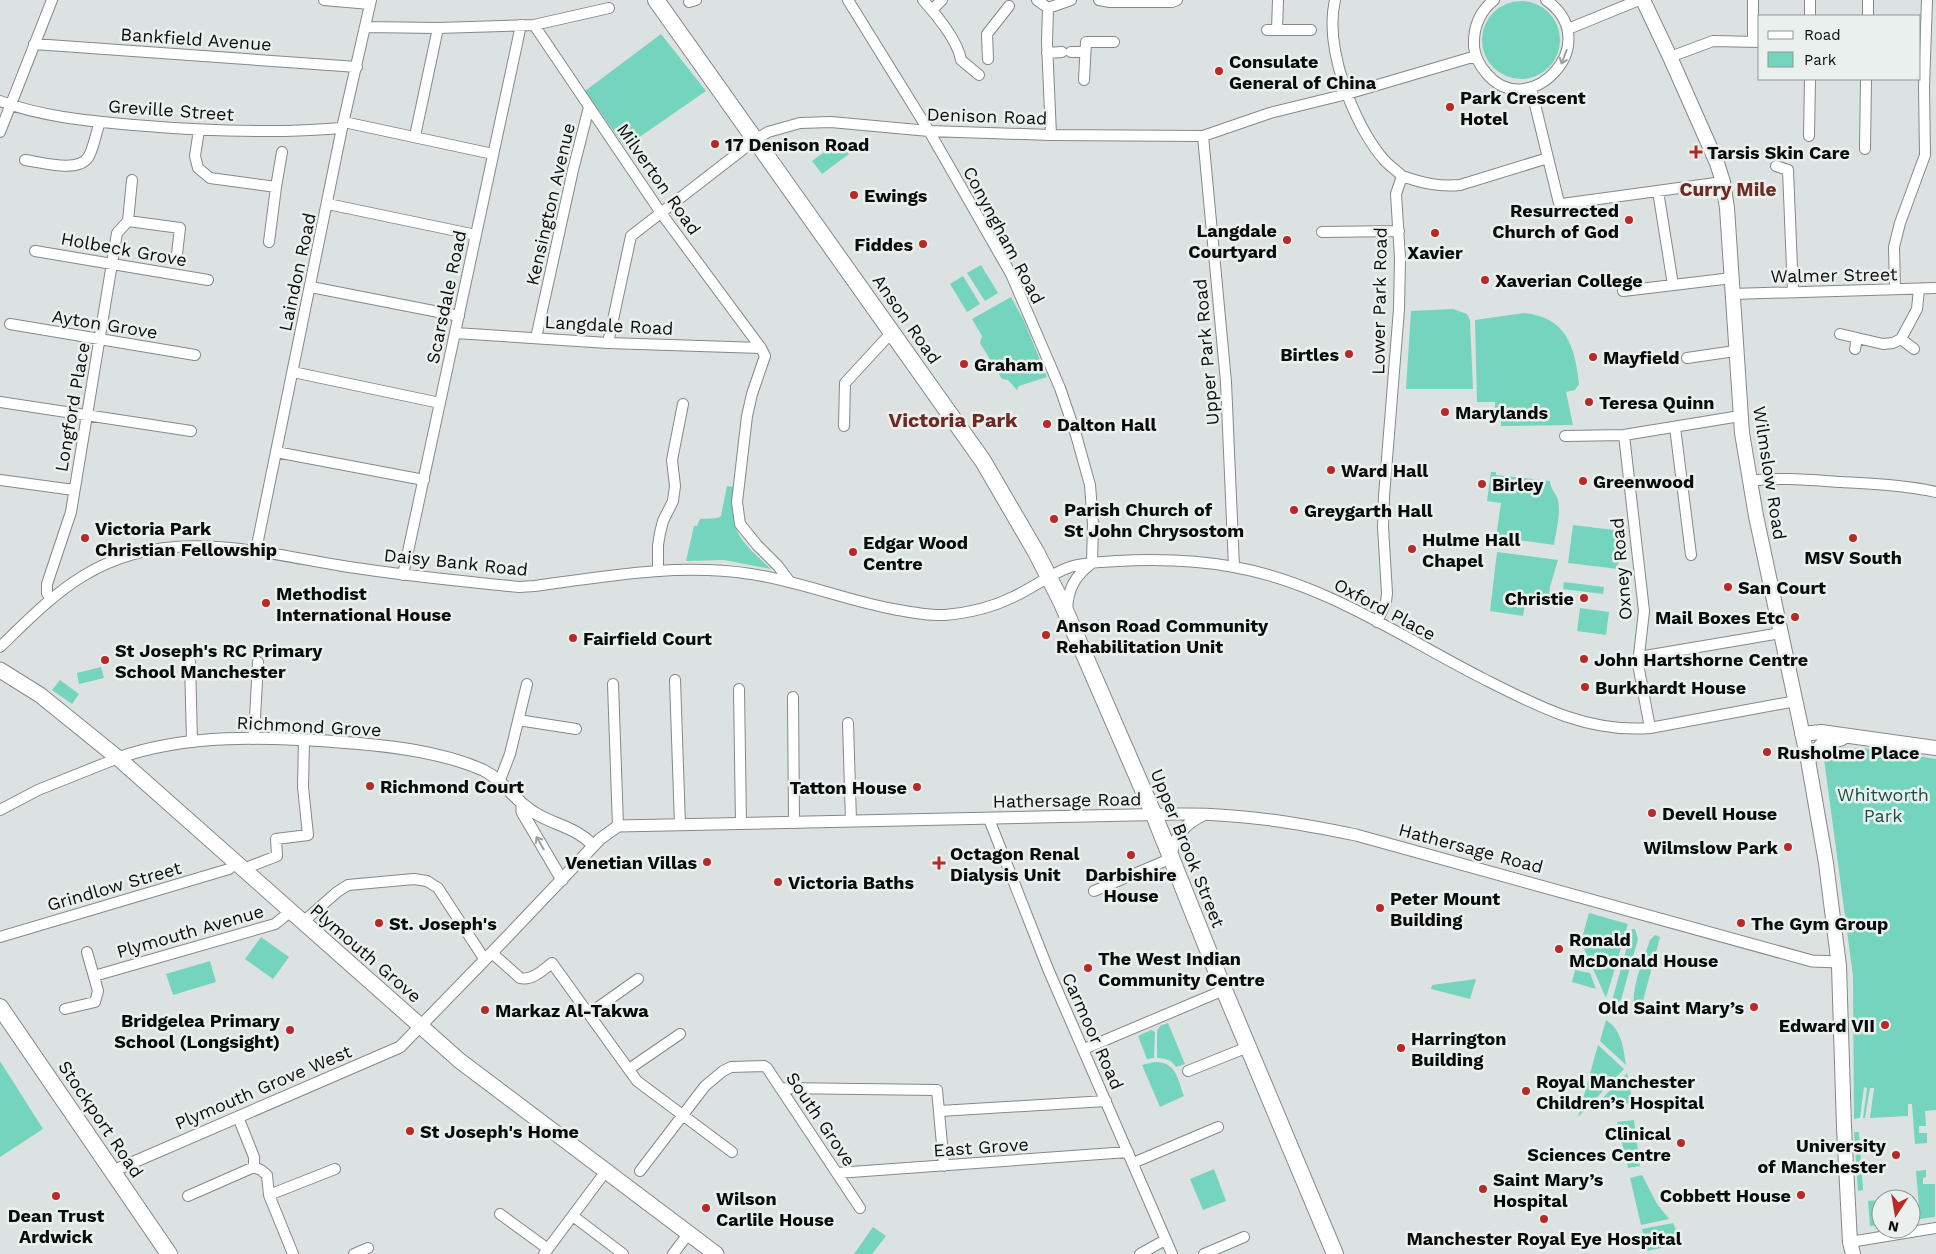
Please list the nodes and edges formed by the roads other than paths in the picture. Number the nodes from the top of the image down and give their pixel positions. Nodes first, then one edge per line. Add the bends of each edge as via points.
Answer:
1 (52, 0) edge
2 (324, 0) edge
3 (656, 0) edge
4 (848, 0) edge
5 (923, 0) edge
6 (942, 0) edge
7 (1037, 0) edge
8 (1071, 0) edge
9 (1098, 0) edge
10 (1176, 0) edge
11 (1278, 0) edge
12 (1335, 0) edge
13 (1494, 0) edge
14 (1546, 0) edge
15 (1639, 0) edge
16 (1643, 0) edge
17 (1753, 0) edge
18 (1810, 0) edge
19 (1868, 0) edge
20 (1927, 0) edge
21 (370, 2) edge
22 (1008, 6) dead end
23 (610, 8) dead end
24 (1048, 8) junction
25 (932, 10) junction
26 (1810, 15) edge
27 (1868, 15) edge
28 (521, 25) junction
29 (534, 25) junction
30 (365, 26) junction
31 (438, 28) junction
32 (1568, 29) junction
33 (1311, 30) dead end
34 (1114, 42) dead end
35 (1756, 42) edge
36 (34, 44) junction
37 (1922, 46) edge
38 (1085, 52) junction
39 (1047, 53) junction
40 (1476, 56) junction
41 (1670, 57) junction
42 (988, 59) dead end
43 (356, 67) junction
44 (979, 74) dead end
45 (1084, 80) dead end
46 (1810, 80) edge
47 (1866, 80) edge
48 (1531, 88) junction
49 (1347, 94) junction
50 (0, 101) edge
51 (10, 105) junction
52 (589, 107) junction
53 (100, 122) junction
54 (343, 125) junction
55 (199, 130) junction
56 (929, 131) junction
57 (0, 132) edge
58 (1051, 135) junction
59 (415, 136) junction
60 (1203, 136) junction
61 (1808, 136) dead end
62 (755, 140) junction
63 (1865, 149) dead end
64 (282, 152) dead end
65 (493, 154) junction
66 (1548, 158) junction
67 (25, 160) dead end
68 (1776, 166) dead end
69 (1402, 176) junction
70 (132, 180) dead end
71 (1723, 182) junction
72 (276, 187) junction
73 (1658, 191) junction
74 (328, 204) junction
75 (661, 214) junction
76 (128, 221) junction
77 (1399, 231) junction
78 (1322, 232) dead end
79 (476, 235) junction
80 (269, 242) dead end
81 (35, 251) dead end
82 (177, 254) dead end
83 (113, 264) junction
84 (1732, 278) junction
85 (208, 280) dead end
86 (1673, 285) junction
87 (311, 287) junction
88 (1936, 288) edge
89 (1919, 289) junction
90 (1895, 290) junction
91 (1623, 291) dead end
92 (1793, 292) junction
93 (1732, 294) junction
94 (458, 316) junction
95 (10, 324) dead end
96 (892, 332) junction
97 (455, 333) junction
98 (1840, 334) dead end
99 (536, 338) junction
100 (100, 339) junction
101 (1901, 339) junction
102 (608, 342) junction
103 (761, 348) junction
104 (1914, 349) dead end
105 (1735, 351) junction
106 (195, 355) dead end
107 (1687, 358) dead end
108 (293, 372) junction
109 (0, 402) edge
110 (440, 403) junction
111 (683, 404) dead end
112 (86, 416) junction
113 (1740, 416) junction
114 (844, 426) dead end
115 (1675, 427) junction
116 (191, 431) dead end
117 (1624, 435) junction
118 (1565, 436) dead end
119 (276, 452) junction
120 (0, 480) edge
121 (424, 480) junction
122 (1749, 481) junction
123 (74, 490) junction
124 (1936, 492) edge
125 (256, 550) junction
126 (1690, 555) dead end
127 (1092, 563) junction
128 (1234, 567) junction
129 (658, 570) junction
130 (403, 574) junction
131 (1049, 577) junction
132 (790, 582) junction
133 (50, 600) junction
134 (1066, 615) junction
135 (1377, 622) junction
136 (1781, 633) junction
137 (0, 647) edge
138 (1639, 657) junction
139 (190, 662) dead end
140 (258, 662) dead end
141 (0, 670) edge
142 (1093, 679) joint
143 (675, 680) dead end
144 (527, 684) dead end
145 (613, 684) dead end
146 (739, 689) dead end
147 (793, 697) dead end
148 (1796, 701) junction
149 (518, 720) junction
150 (848, 723) dead end
151 (1650, 728) junction
152 (576, 729) dead end
153 (1802, 734) junction
154 (1848, 736) junction
155 (254, 737) junction
156 (304, 739) junction
157 (192, 742) junction
158 (1936, 748) edge
159 (118, 758) junction
160 (1808, 760) junction
161 (500, 780) junction
162 (522, 805) junction
163 (0, 809) edge
164 (1205, 814) junction
165 (1154, 816) junction
166 (989, 818) junction
167 (794, 822) junction
168 (851, 822) junction
169 (741, 824) junction
170 (680, 825) junction
171 (618, 826) junction
172 (593, 845) junction
173 (1171, 856) junction
174 (240, 866) junction
175 (562, 880) junction
176 (1094, 891) dead end
177 (291, 911) junction
178 (303, 922) junction
179 (0, 937) edge
180 (87, 952) dead end
181 (488, 956) junction
182 (1838, 962) junction
183 (94, 976) junction
184 (638, 979) dead end
185 (1224, 990) junction
186 (0, 1007) edge
187 (65, 1009) dead end
188 (590, 1013) junction
189 (421, 1026) junction
190 (680, 1034) dead end
191 (1248, 1047) junction
192 (1084, 1049) junction
193 (629, 1069) junction
194 (1188, 1070) dead end
195 (780, 1088) junction
196 (1106, 1102) junction
197 (940, 1112) junction
198 (683, 1115) junction
199 (238, 1117) junction
200 (1218, 1127) dead end
201 (732, 1152) dead end
202 (1128, 1152) junction
203 (1132, 1163) junction
204 (944, 1166) junction
205 (254, 1167) junction
206 (335, 1169) dead end
207 (113, 1171) junction
208 (606, 1171) junction
209 (640, 1171) dead end
210 (837, 1173) junction
211 (269, 1195) junction
212 (188, 1196) dead end
213 (860, 1208) dead end
214 (500, 1214) dead end
215 (573, 1216) junction
216 (1936, 1228) edge
217 (689, 1234) junction
218 (1244, 1237) dead end
219 (1165, 1240) junction
220 (368, 1248) dead end
221 (1852, 1248) edge
222 (546, 1252) edge
223 (169, 1254) edge
224 (293, 1254) edge
225 (354, 1254) edge
226 (624, 1254) edge
227 (673, 1254) edge
228 (716, 1254) edge
229 (1140, 1254) edge
230 (1172, 1254) edge
231 (1204, 1254) edge
232 (1335, 1254) edge

1 - 36 street
2 - 21 street
3 - 62 highway, Anson Road
4 - 56 street, Conyngham Road
5 - 25 street
6 - 25 street
7 - 24 street
8 - 24 street
9 - 10 street
11 - 33 street via 1272,30
12 - 49 street via 1334,49
13 - 40 street via 1476,24 1473,36
14 - 32 street via 1556,9
15 - 32 street
16 - 41 main road, Wilmslow Road
17 - 35 street
18 - 26 street
19 - 27 street
20 - 37 street
21 - 30 street, Laindon Road
22 - 42 street via 986,34
23 - 29 street
24 - 39 street
25 - 44 street via 959,50 961,60
28 - 29 street
28 - 31 street
28 - 65 street, Scarsdale Road
29 - 52 street, Milverton Road
30 - 31 street
30 - 43 street, Laindon Road
31 - 59 street
32 -> 48 street via 1564,62 1556,73
34 - 38 street via 1086,42
35 - 41 street via 1713,41
36 - 43 street, Bankfield Avenue
36 - 51 street
37 - 90 street via 1925,155 1894,247
38 - 39 street
38 - 45 street
39 - 58 street
40 - 48 street via 1481,67 1498,83 1508,88
40 - 49 street, Denison Road
41 - 71 main road, Wilmslow Road
43 - 54 street, Laindon Road
46 - 61 street
47 - 63 street
48 - 66 street
49 - 60 street, Denison Road via 1270,113
49 - 69 street via 1371,141
50 - 51 street, Greville Street
51 - 53 street, Greville Street
51 - 57 street
52 - 75 street, Milverton Road
52 - 99 street, Kensington Avenue
53 - 55 street, Greville Street
53 - 67 street via 88,158 78,165 43,166
54 - 55 street, Greville Street via 297,132
54 - 59 street, Greville Street
54 - 74 street, Laindon Road
55 - 72 street via 195,156 198,168 210,178
56 - 58 street, Denison Road
56 - 62 street, Denison Road via 866,124 800,123 768,132
56 - 127 street, Conyngham Road via 1011,274 1060,388 1090,485
58 - 60 street, Denison Road
59 - 65 street, Greville Street
60 - 128 street, Upper Park Road via 1226,382
62 - 75 street, Denison Road
62 - 96 highway, Anson Road
64 - 72 street
65 - 79 street, Scarsdale Road
66 - 69 street via 1460,185 1422,183
66 - 73 street via 1558,200 1562,204
68 - 92 street via 1788,170
69 - 77 street, Lower Park Road via 1396,194
70 - 76 street, Longford Place
71 - 73 street
71 - 84 main road, Wilmslow Road
72 - 80 street
73 - 86 street
74 - 79 street
74 - 87 street, Laindon Road
75 - 102 street, Denison Road via 631,236
75 - 103 street, Milverton Road
76 - 82 street via 181,224
76 - 83 street, Longford Place via 117,234
77 - 78 street
77 - 135 street, Lower Park Road via 1399,309 1384,496 1387,593
79 - 94 street, Scarsdale Road
81 - 83 street, Holbeck Grove
83 - 85 street, Holbeck Grove
83 - 100 street, Longford Place
84 - 86 street
84 - 93 main road, Wilmslow Road
86 - 91 street
87 - 94 street
87 - 108 street, Laindon Road
88 - 89 street, Walmer Street
89 - 90 street, Walmer Street
89 - 101 street via 1917,310
90 - 92 street, Walmer Street
92 - 93 street, Walmer Street
93 - 105 main road, Wilmslow Road
94 - 97 street, Scarsdale Road
95 - 100 street, Ayton Grove
96 - 114 street via 845,383
96 - 131 highway, Anson Road via 983,461
97 - 99 street, Langdale Road
97 - 110 street, Scarsdale Road
98 - 101 street via 1856,344 1883,344
99 - 102 street, Langdale Road
100 - 106 street, Ayton Grove
100 - 112 street, Longford Place
101 - 104 street
102 - 103 street, Langdale Road
103 - 132 street via 765,356 747,416 737,502 740,524
105 - 107 street
105 - 113 main road, Wilmslow Road
108 - 110 street
108 - 119 street, Laindon Road
109 - 112 street
110 - 121 street, Scarsdale Road
111 - 129 street via 672,460 673,501 660,533
112 - 116 street
112 - 123 street, Longford Place
113 - 115 street
113 - 122 main road, Wilmslow Road
115 - 117 street
115 - 126 street
117 - 118 street
117 - 138 street, Oxney Road via 1644,611
119 - 121 street
119 - 125 street, Laindon Road
120 - 123 street
121 - 130 street, Scarsdale Road
122 - 124 street via 1774,478 1848,482 1911,486
122 - 136 main road, Wilmslow Road
123 - 133 street, Longford Place via 69,521 47,584
125 - 130 street, Daisy Bank Road
125 - 133 street, Daisy Bank Road via 215,545 170,546 130,555 84,575
127 - 128 street, Oxford Place via 1166,561
127 - 131 street, Oxford Place via 1073,566
127 - 134 street via 1073,582 1067,598
128 - 135 street, Oxford Place via 1323,594
129 - 130 street, Daisy Bank Road via 535,586
129 - 132 street, Daisy Bank Road via 752,574
131 - 132 street, Daisy Bank Road via 1012,598 975,610 943,615 880,607
131 - 134 highway, Anson Road
133 - 137 street, Daisy Bank Road
134 - 142 highway, Anson Road
135 - 151 street, Oxford Place via 1553,712 1610,728
136 - 138 street
136 - 148 main road, Wilmslow Road
138 - 151 street, Oxney Road
139 - 157 street
140 - 155 street
141 - 159 main road, Plymouth Grove via 40,695
142 - 165 highway, Upper Brook Street
143 - 170 street
144 - 149 street
145 - 171 street
146 - 169 street
147 - 167 street
148 - 151 street
148 - 153 main road, Wilmslow Road
149 - 152 street
149 - 161 street
150 - 168 street
153 - 154 main road via 1821,732
153 - 160 main road, Wilmslow Road
154 - 158 main road
154 - 160 main road via 1828,741
155 - 156 street, Richmond Grove
155 - 157 street, Richmond Grove
156 - 161 street, Richmond Grove via 418,752 469,764
156 - 174 street, Grindlow Street via 303,787 308,835 276,839 277,856
157 - 159 street, Richmond Grove
159 - 163 street, Richmond Grove
159 - 174 main road, Plymouth Grove
160 - 182 main road, Wilmslow Road via 1826,863
161 - 162 street, Richmond Grove
162 - 172 street, Richmond Grove via 583,835
175 -> 162 street, Richmond Grove via 522,812
164 - 165 street, Hathersage Road
164 - 173 street via 1192,820 1178,835
164 - 182 street, Hathersage Road via 1313,825 1356,835 1812,961
165 - 166 street, Hathersage Road
165 - 173 highway, Upper Brook Street
166 - 168 street, Hathersage Road
166 - 192 street, Carmoor Road via 1048,969
167 - 168 street, Hathersage Road
167 - 169 street, Hathersage Road
169 - 170 street, Hathersage Road
170 - 171 street, Hathersage Road
171 - 172 street
172 - 175 street
173 - 176 street
173 - 185 highway, Upper Brook Street
174 - 177 main road, Plymouth Grove
174 - 179 street, Grindlow Street
175 - 181 street
177 - 178 main road, Plymouth Grove
177 - 183 street, Plymouth Avenue via 275,924
178 - 181 street via 348,885 414,879 427,881 438,888
178 - 189 main road, Plymouth Grove
180 - 183 street
181 - 188 street via 525,980 552,963
181 - 189 street
182 - 221 main road, Wilmslow Road
183 - 187 street via 98,991 95,1002
184 - 188 street
185 - 191 highway, Upper Brook Street
185 - 192 street
186 - 207 highway, Stockport Road
188 - 193 street
189 - 199 street, Plymouth Grove West via 400,1046
189 - 208 main road, Plymouth Grove via 460,1061
190 - 193 street
191 - 194 street
191 - 232 highway, Upper Brook Street
192 - 196 street, Carmoor Road
193 - 198 street via 637,1081
195 - 197 street via 937,1090
195 - 198 street, South Grove via 764,1066 731,1067 705,1086
195 - 210 street, South Grove
196 - 197 street
196 - 202 street, Carmoor Road
197 - 204 street
198 - 201 street
198 - 209 street
199 - 205 street via 254,1157
199 - 207 street, Plymouth Grove West
200 - 203 street
202 - 203 street, Carmoor Road
202 - 204 street, East Grove
203 - 219 street, Carmoor Road
204 - 210 street, East Grove
205 - 211 street via 267,1175
205 - 212 street
206 - 211 street
207 - 223 highway, Stockport Road
208 - 215 street
208 - 217 main road, Plymouth Grove
210 - 213 street, South Grove
211 - 224 street
214 - 222 street
215 - 222 street
215 - 226 street
216 - 221 street
217 - 227 street
217 - 228 main road, Plymouth Grove
218 - 231 street
219 - 229 street
219 - 230 street, Carmoor Road
220 - 225 street

